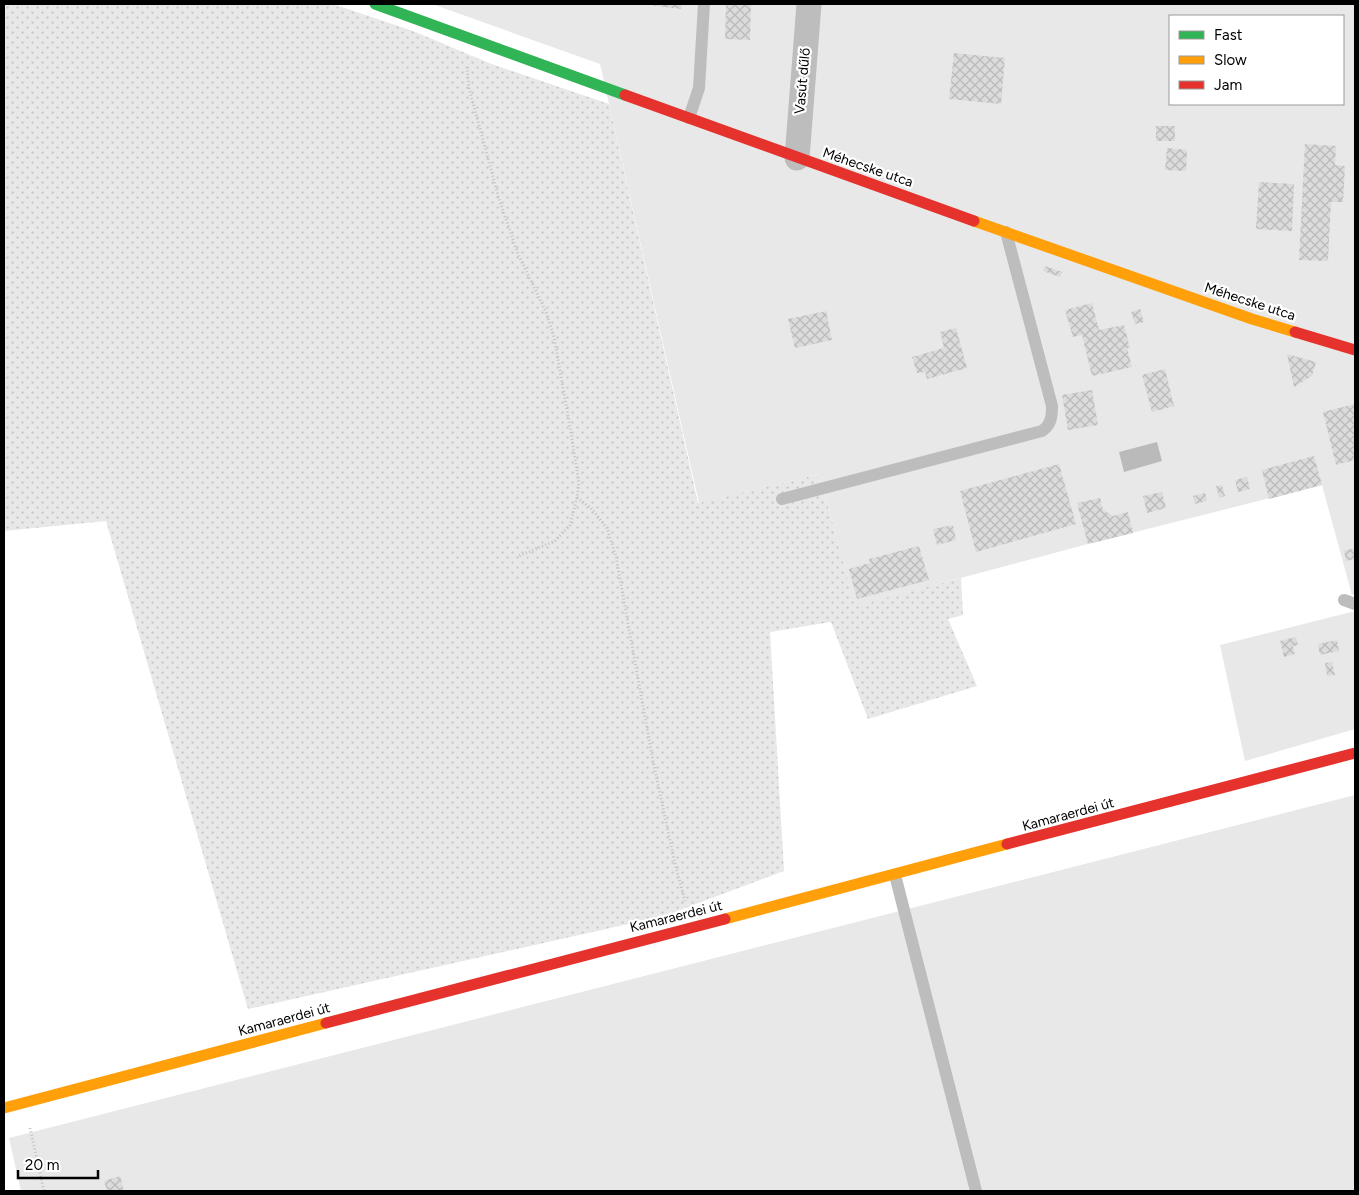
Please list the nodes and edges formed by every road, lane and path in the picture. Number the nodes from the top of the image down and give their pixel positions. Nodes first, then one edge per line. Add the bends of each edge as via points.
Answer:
1 (375, 4) edge
2 (704, 4) edge
3 (809, 4) edge
4 (477, 41) junction
5 (689, 118) junction
6 (796, 158) junction
7 (1006, 232) junction
8 (1355, 350) edge
9 (577, 498) junction
10 (782, 499) dead end
11 (519, 556) dead end
12 (1355, 754) edge
13 (895, 875) junction
14 (693, 927) junction
15 (24, 1102) junction
16 (4, 1108) edge
17 (44, 1191) edge
18 (976, 1191) edge

1 - 4 street, Méhecske utca
2 - 5 lane via 699,88
3 - 6 street, Vasút dűlő
4 - 5 street, Méhecske utca
4 - 9 path via 467,66 468,88 499,199 518,254 546,312 554,337 579,483
5 - 6 street, Méhecske utca
6 - 7 street, Méhecske utca
7 - 8 street, Méhecske utca via 1252,319
7 - 10 lane via 1052,406 1047,428
9 - 11 path via 570,525 555,541
9 - 14 path via 591,508 607,528 616,556 655,771 675,864
12 - 13 street, Kamaraerdei út
13 - 14 street, Kamaraerdei út
13 - 18 lane
14 - 15 street, Kamaraerdei út
15 - 16 street, Kamaraerdei út
15 - 17 path

